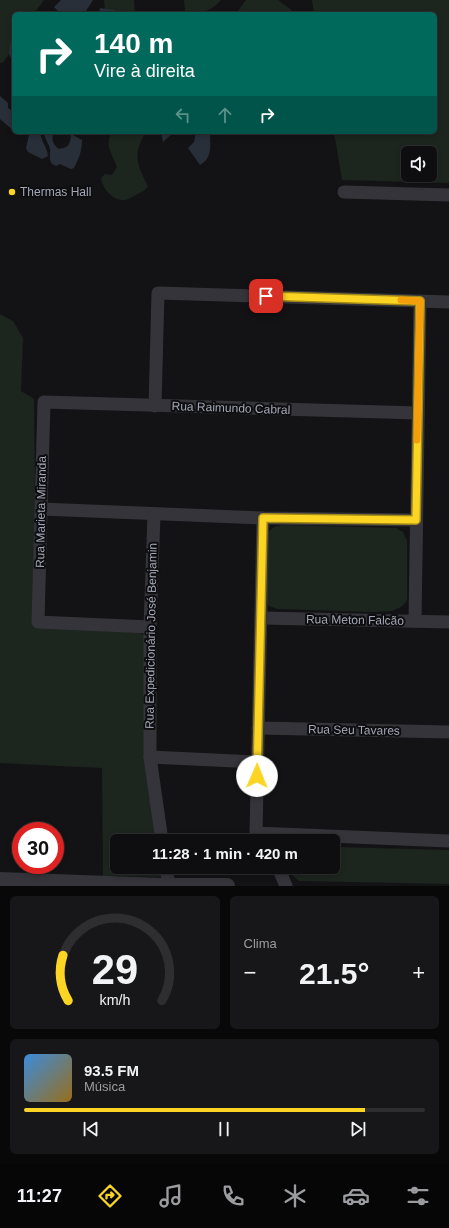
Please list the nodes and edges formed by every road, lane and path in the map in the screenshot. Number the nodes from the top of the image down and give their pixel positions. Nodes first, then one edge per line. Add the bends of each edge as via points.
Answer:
1 (344, 192) dead end
2 (449, 195) edge
3 (420, 301) junction
4 (449, 302) edge
5 (44, 402) joint
6 (155, 406) junction
7 (418, 413) junction
8 (41, 510) junction
9 (154, 515) junction
10 (263, 518) junction
11 (416, 520) junction
12 (261, 618) junction
13 (415, 621) junction
14 (449, 622) edge
15 (150, 627) junction
16 (258, 728) junction
17 (449, 732) edge
18 (150, 757) junction
19 (258, 762) junction
20 (161, 834) edge
21 (260, 834) edge
22 (340, 839) edge
23 (449, 841) edge
24 (167, 874) edge
25 (281, 874) edge
26 (0, 880) edge
27 (66, 884) edge
28 (85, 884) edge
29 (169, 886) edge
30 (227, 886) edge
31 (286, 886) edge

1 - 2 street
3 - 4 street
3 - 6 street via 158,293
3 - 7 street
5 - 6 street, Rua Raimundo Cabral
5 - 8 street, Rua Marieta Miranda
6 - 7 street, Rua Raimundo Cabral
7 - 11 street
8 - 9 street
8 - 15 street, Rua Marieta Miranda via 38,622
9 - 10 street
9 - 15 street, Rua Expedicionário José Benjamin
10 - 11 street
10 - 12 street
11 - 13 street
12 - 13 street, Rua Meton Falcão
12 - 16 street
13 - 14 street, Rua Meton Falcão
15 - 18 street, Rua Expedicionário José Benjamin
16 - 17 street, Rua Seu Tavares
16 - 19 street
18 - 19 street
18 - 20 street, Rua Expedicionário José Benjamin
19 - 21 street via 256,833
22 - 23 street
24 - 29 street
25 - 31 street
26 - 27 street
27 - 28 street
28 - 29 street
29 - 30 street

